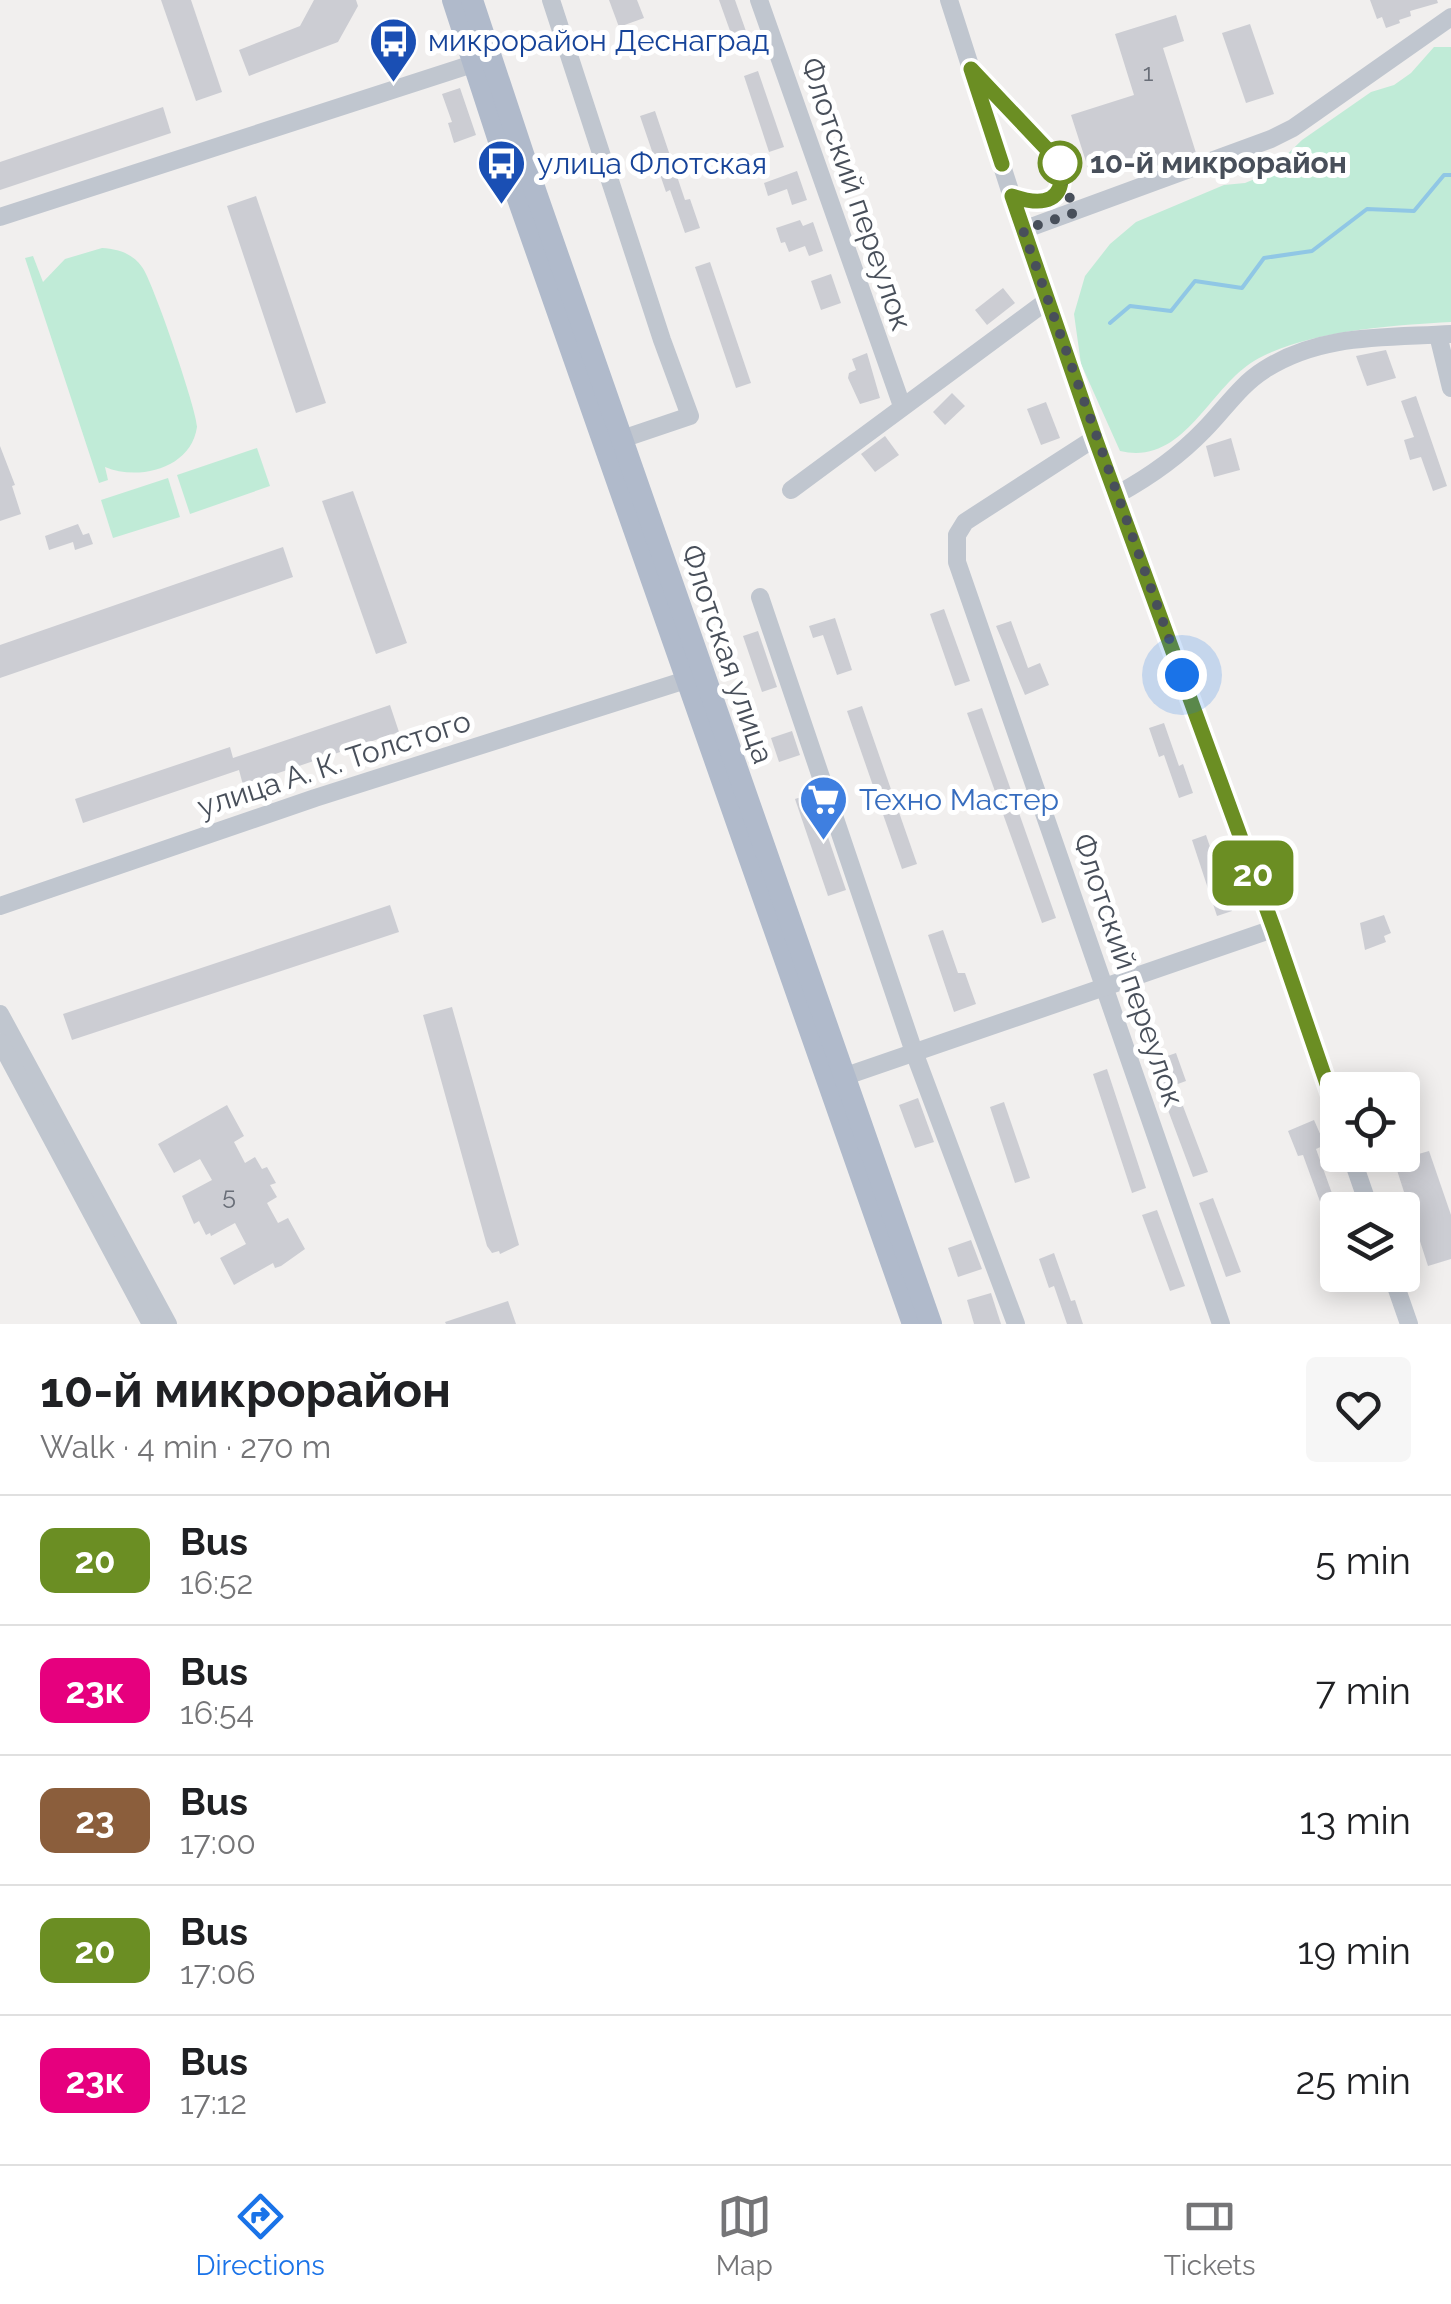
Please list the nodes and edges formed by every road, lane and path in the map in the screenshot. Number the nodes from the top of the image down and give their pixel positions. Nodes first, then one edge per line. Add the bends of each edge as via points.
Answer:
1 (550, 0) edge
2 (949, 0) edge
3 (470, 1) edge
4 (761, 1) edge
5 (1451, 16) edge
6 (482, 61) junction
7 (0, 218) edge
8 (1023, 230) junction
9 (1048, 300) junction
10 (1444, 335) edge
11 (1451, 388) edge
12 (902, 406) junction
13 (1095, 438) junction
14 (622, 439) junction
15 (791, 490) dead end
16 (1118, 494) junction
17 (760, 597) dead end
18 (686, 680) junction
19 (0, 906) edge
20 (1274, 929) junction
21 (1106, 987) junction
22 (0, 1014) edge
23 (0, 1042) edge
24 (914, 1052) junction
25 (1323, 1072) edge
26 (843, 1077) junction
27 (1398, 1292) edge
28 (152, 1324) edge
29 (168, 1324) edge
30 (913, 1324) edge
31 (930, 1324) edge
32 (1016, 1324) edge
33 (1220, 1324) edge
34 (1409, 1324) edge

1 - 14 street via 690,416
2 - 8 street
3 - 6 main road, Флотская улица
4 - 12 street, Флотский переулок
5 - 8 street via 1271,139
6 - 7 street
6 - 14 main road, Флотская улица
6 - 18 main road, Флотская улица
8 - 9 street
9 - 12 street
9 - 13 street
10 - 11 street
10 - 16 street via 1399,334 1294,353 1246,383 1180,455
12 - 15 street
13 - 16 street
13 - 21 street, Флотский переулок via 965,522 957,534 957,562
14 - 26 main road, Флотская улица
16 - 20 street
17 - 24 street, Флотская улица
18 - 19 street, улица А. К. Толстого
18 - 30 main road, Флотская улица
20 - 21 street
20 - 25 street
21 - 24 street
21 - 33 street, Флотский переулок
22 - 29 street
23 - 28 street
24 - 26 street
24 - 32 street, Флотская улица
26 - 31 main road, Флотская улица
27 - 34 street

